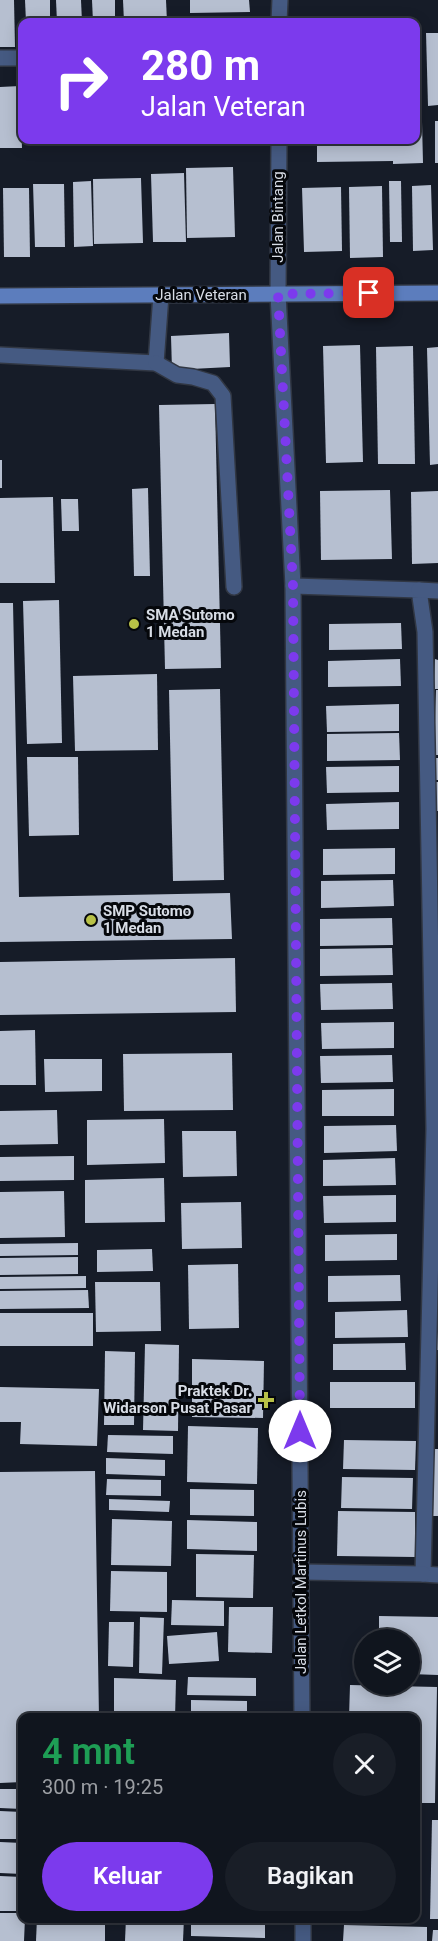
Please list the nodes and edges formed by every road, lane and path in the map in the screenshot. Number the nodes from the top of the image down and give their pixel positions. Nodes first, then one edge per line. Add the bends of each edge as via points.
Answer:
1 (280, 0) edge
2 (279, 18) edge
3 (0, 58) edge
4 (18, 58) edge
5 (279, 144) edge
6 (438, 293) edge
7 (278, 294) junction
8 (161, 295) junction
9 (0, 296) edge
10 (0, 355) edge
11 (156, 363) junction
12 (293, 586) junction
13 (234, 587) dead end
14 (419, 590) junction
15 (438, 591) edge
16 (436, 1129) edge
17 (301, 1572) junction
18 (431, 1575) edge
19 (302, 1713) edge
20 (303, 1923) edge
21 (303, 1941) edge

1 - 2 street
3 - 4 street
5 - 7 street, Jalan Bintang
6 - 7 street, Jalan Veteran
7 - 8 street, Jalan Veteran
7 - 12 street, Jalan Letkol Martinus Lubis
8 - 9 street, Jalan Veteran
8 - 11 street
10 - 11 street
11 - 13 street via 177,375 213,383 223,396
12 - 14 street
12 - 17 street, Jalan Letkol Martinus Lubis
14 - 15 street
14 - 16 street via 425,632
16 - 18 street
17 - 18 street
17 - 19 street, Jalan Letkol Martinus Lubis
20 - 21 street

